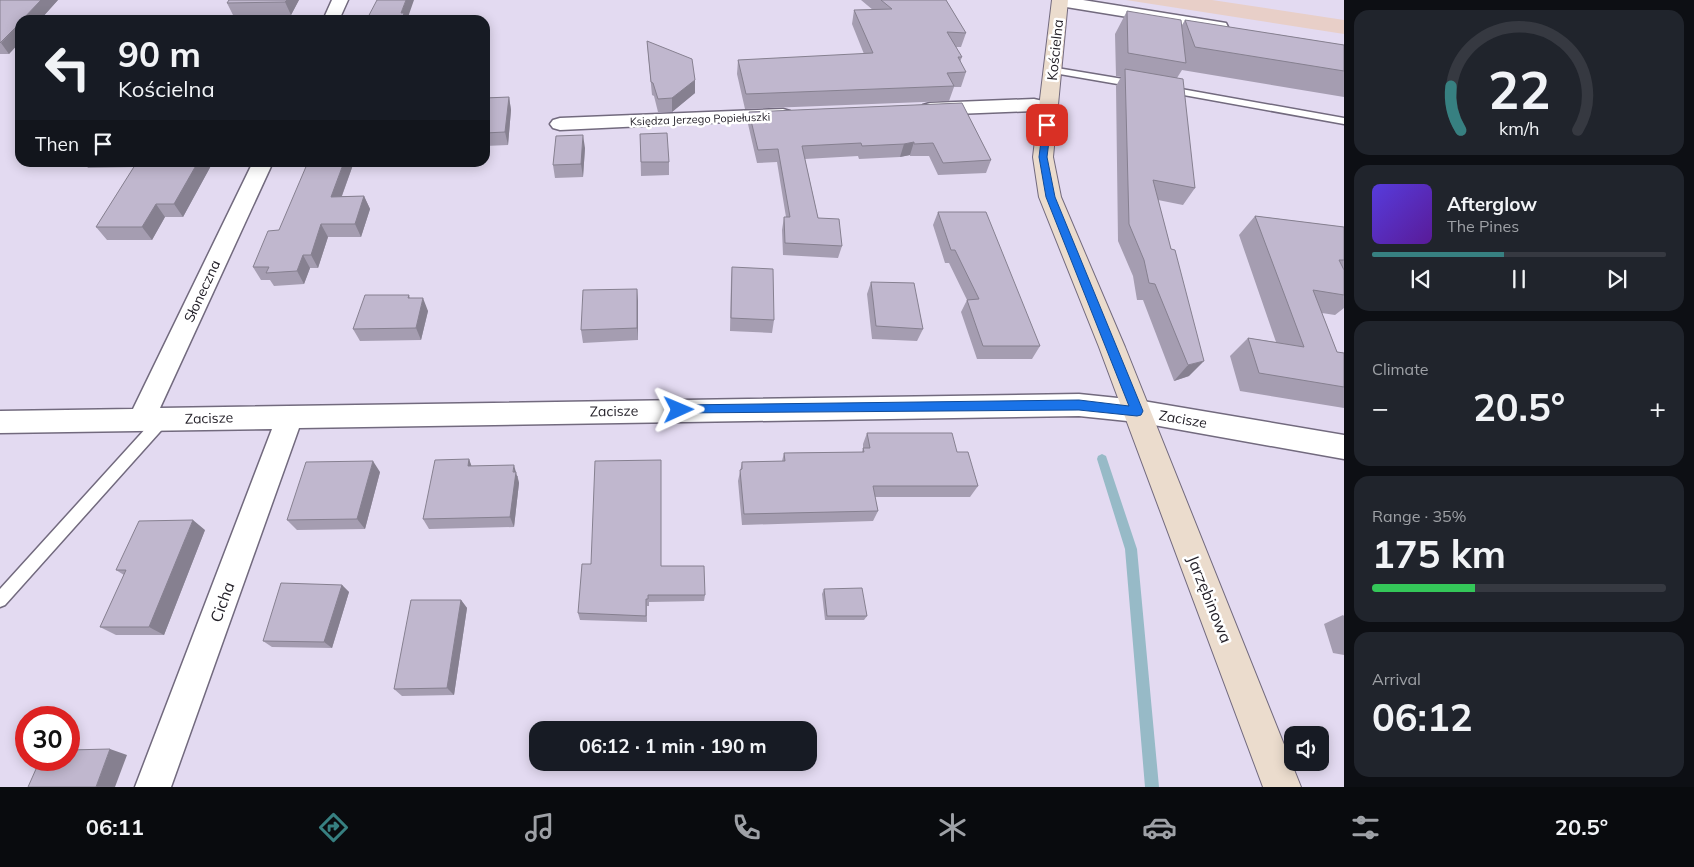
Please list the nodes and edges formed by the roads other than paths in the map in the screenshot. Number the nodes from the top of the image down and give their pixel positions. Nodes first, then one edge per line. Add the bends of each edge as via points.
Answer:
1 (340, 0) edge
2 (1060, 0) edge
3 (333, 15) edge
4 (1239, 30) edge
5 (1051, 70) junction
6 (1048, 108) junction
7 (913, 110) edge
8 (806, 114) edge
9 (1344, 121) edge
10 (560, 124) dead end
11 (261, 167) edge
12 (1137, 411) junction
13 (290, 416) junction
14 (151, 420) junction
15 (0, 422) edge
16 (1344, 447) edge
17 (0, 600) edge
18 (153, 787) edge
19 (1282, 787) edge

1 - 3 street
2 - 4 street
2 - 5 street, Kościelna
5 - 6 street, Kościelna
5 - 9 lane
6 - 7 street
6 - 12 street, Kościelna via 1043,157 1050,197
8 - 10 street, Księdza Jerzego Popiełuszki
11 - 14 street, Słoneczna
12 - 13 street, Zacisze via 1079,405
12 - 16 street, Zacisze
12 - 19 street, Jarzębinowa
13 - 14 street, Zacisze
13 - 18 street, Cicha
14 - 15 street, Zacisze
14 - 17 lane

